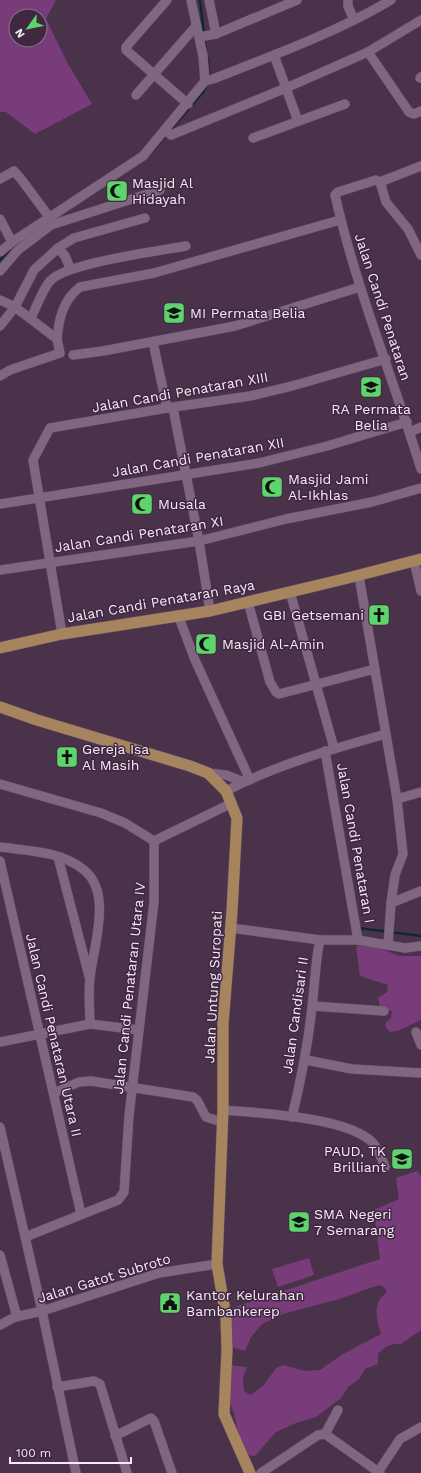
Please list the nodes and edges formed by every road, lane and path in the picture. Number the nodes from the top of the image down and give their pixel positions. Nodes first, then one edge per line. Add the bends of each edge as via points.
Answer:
1 (167, 0) edge
2 (190, 0) edge
3 (209, 0) edge
4 (297, 0) edge
5 (348, 0) edge
6 (391, 0) edge
7 (354, 20) junction
8 (421, 20) edge
9 (196, 26) junction
10 (206, 36) junction
11 (368, 52) junction
12 (274, 55) junction
13 (154, 73) junction
14 (209, 80) junction
15 (286, 88) junction
16 (136, 95) dead end
17 (188, 104) junction
18 (345, 104) dead end
19 (421, 111) edge
20 (298, 121) junction
21 (168, 132) junction
22 (253, 138) dead end
23 (421, 166) edge
24 (0, 179) edge
25 (378, 181) junction
26 (160, 190) dead end
27 (50, 218) junction
28 (145, 218) dead end
29 (0, 219) edge
30 (340, 220) junction
31 (12, 242) junction
32 (186, 246) dead end
33 (58, 248) junction
34 (0, 252) edge
35 (421, 255) edge
36 (70, 268) junction
37 (0, 271) edge
38 (360, 287) junction
39 (0, 300) edge
40 (15, 307) junction
41 (31, 318) junction
42 (0, 326) edge
43 (57, 339) junction
44 (153, 342) junction
45 (73, 354) dead end
46 (386, 359) junction
47 (0, 376) edge
48 (170, 408) junction
49 (407, 422) junction
50 (421, 427) edge
51 (410, 432) junction
52 (421, 469) edge
53 (186, 474) junction
54 (421, 488) edge
55 (38, 499) junction
56 (0, 504) edge
57 (199, 541) junction
58 (418, 560) edge
59 (51, 562) junction
60 (0, 570) edge
61 (359, 576) junction
62 (421, 591) edge
63 (290, 592) junction
64 (248, 602) junction
65 (210, 611) junction
66 (178, 615) junction
67 (62, 634) junction
68 (0, 648) edge
69 (375, 669) junction
70 (316, 684) junction
71 (0, 707) edge
72 (386, 734) junction
73 (330, 750) junction
74 (208, 773) junction
75 (247, 781) junction
76 (0, 784) edge
77 (226, 791) junction
78 (421, 792) edge
79 (397, 799) junction
80 (232, 803) junction
81 (154, 841) junction
82 (0, 847) edge
83 (58, 857) junction
84 (0, 861) edge
85 (421, 891) edge
86 (391, 902) junction
87 (231, 928) junction
88 (389, 937) junction
89 (320, 940) junction
90 (358, 940) junction
91 (421, 946) edge
92 (90, 980) junction
93 (313, 1006) junction
94 (384, 1011) dead end
95 (90, 1024) junction
96 (139, 1030) junction
97 (416, 1032) dead end
98 (40, 1034) junction
99 (0, 1042) edge
100 (421, 1045) edge
101 (306, 1060) junction
102 (421, 1073) edge
103 (132, 1089) junction
104 (54, 1093) junction
105 (223, 1110) junction
106 (292, 1117) junction
107 (222, 1122) junction
108 (0, 1127) edge
109 (385, 1167) dead end
110 (81, 1214) junction
111 (25, 1237) junction
112 (1, 1261) edge
113 (217, 1264) junction
114 (42, 1311) junction
115 (17, 1317) junction
116 (0, 1324) edge
117 (57, 1387) junction
118 (338, 1410) dead end
119 (420, 1429) edge
120 (325, 1434) junction
121 (114, 1436) junction
122 (379, 1472) edge
123 (76, 1473) edge
124 (127, 1473) edge
125 (172, 1473) edge
126 (250, 1473) edge
127 (261, 1473) edge

1 - 13 street via 126,47 126,50
2 - 9 street
3 - 10 street
4 - 10 street
5 - 7 street
6 - 7 street
7 - 12 street
8 - 11 street
9 - 10 street
9 - 13 street
10 - 14 street
11 - 15 street
11 - 19 street via 409,112 414,114
12 - 14 street
12 - 15 street
13 - 16 street
13 - 17 street
14 - 17 street
15 - 20 street
15 - 21 street
17 - 21 street
18 - 20 street
20 - 22 street
21 - 27 street via 143,156
23 - 25 street
24 - 27 street via 14,171
25 - 30 street, Jalan Candi Penataran via 335,195
25 - 35 street via 386,202 408,229
26 - 37 street via 87,212 51,226 18,250
27 - 31 street
28 - 33 street via 74,238
29 - 31 street
30 - 38 street, Jalan Candi Penataran
30 - 43 street via 154,273 80,287 72,293 63,307 58,322
31 - 34 street
32 - 36 street
33 - 36 street
33 - 40 street via 34,270
36 - 41 street via 50,281
38 - 44 street via 235,326
38 - 46 street, Jalan Candi Penataran
39 - 40 street
40 - 41 street
40 - 42 street
41 - 43 street
43 - 47 street via 60,353 10,370
44 - 45 street
44 - 48 street
46 - 48 street, Jalan Candi Penataran XIII via 278,390
46 - 49 street, Jalan Candi Penataran
48 - 53 street
48 - 55 street, Jalan Candi Penataran XIII via 50,428 33,460
49 - 51 street, Jalan Candi Penataran
49 - 53 street, Jalan Candi Penataran XII via 259,463
50 - 51 street
51 - 52 street, Jalan Candi Penataran
53 - 55 street, Jalan Candi Penataran XII
53 - 57 street
54 - 57 street, Jalan Candi Penataran XI via 372,502 286,519
55 - 56 street, Jalan Candi Penataran XII
55 - 59 street
57 - 59 street, Jalan Candi Penataran XI
57 - 65 street
58 - 61 main road, Jalan Candi Penataran Raya
58 - 62 street
59 - 60 street, Jalan Candi Penataran XI
59 - 67 street
61 - 63 main road, Jalan Candi Penataran Raya
61 - 69 street
63 - 64 main road, Jalan Candi Penataran Raya
63 - 70 street, Jalan Candi Penataran I
64 - 65 main road, Jalan Candi Penataran Raya
64 - 70 street via 270,682 276,692 279,694
65 - 66 main road, Jalan Candi Penataran Raya
66 - 67 main road, Jalan Candi Penataran Raya
66 - 75 street
67 - 68 main road, Jalan Candi Penataran Raya
69 - 70 street
69 - 72 street
70 - 73 street, Jalan Candi Penataran I
71 - 74 main road, Jalan Untung Suropati
72 - 73 street
72 - 79 street
73 - 75 street
73 - 90 street, Jalan Candi Penataran I
74 - 75 street via 226,774
74 - 77 main road, Jalan Untung Suropati
75 - 77 street
76 - 81 street via 101,813 125,823
77 - 80 main road, Jalan Untung Suropati
78 - 79 street
79 - 86 street via 403,854 395,875
80 - 81 street
80 - 87 main road, Jalan Untung Suropati via 237,818
81 - 96 street, Jalan Candi Penataran Utara IV via 154,902
82 - 83 street
83 - 92 street
83 - 92 street via 84,870 99,894
84 - 98 street, Jalan Candi Penataran Utara II
85 - 86 street
86 - 88 street
87 - 89 street
87 - 105 main road, Jalan Untung Suropati via 223,1024
88 - 90 street
88 - 91 street via 405,948
89 - 90 street
89 - 93 street, Jalan Candisari II
92 - 95 street
93 - 94 street
93 - 101 street, Jalan Candisari II
95 - 96 street
95 - 98 street
96 - 103 street, Jalan Candi Penataran Utara IV
97 - 100 street
98 - 99 street
98 - 104 street, Jalan Candi Penataran Utara II
101 - 102 street via 352,1069
101 - 106 street, Jalan Candisari II
103 - 104 street via 86,1081
103 - 107 street via 193,1097 206,1117
103 - 110 street, Jalan Candi Penataran Utara IV via 123,1195 118,1200
104 - 110 street, Jalan Candi Penataran Utara II
105 - 106 street
105 - 107 main road, Jalan Untung Suropati
106 - 109 street via 349,1129 361,1135 372,1142
107 - 113 main road, Jalan Untung Suropati
108 - 111 street
110 - 111 street, Jalan Candi Penataran Utara IV
111 - 114 street
112 - 115 street
113 - 114 street, Jalan Gatot Subroto via 159,1273
113 - 126 main road, Jalan Untung Suropati via 226,1317 224,1414
114 - 115 street, Jalan Gatot Subroto
114 - 117 street
115 - 116 street, Jalan Gatot Subroto
117 - 121 street via 94,1380 100,1384
117 - 123 street
118 - 120 street
119 - 122 street via 400,1439
120 - 122 street
120 - 127 street via 318,1435
121 - 124 street
121 - 125 street via 151,1418

